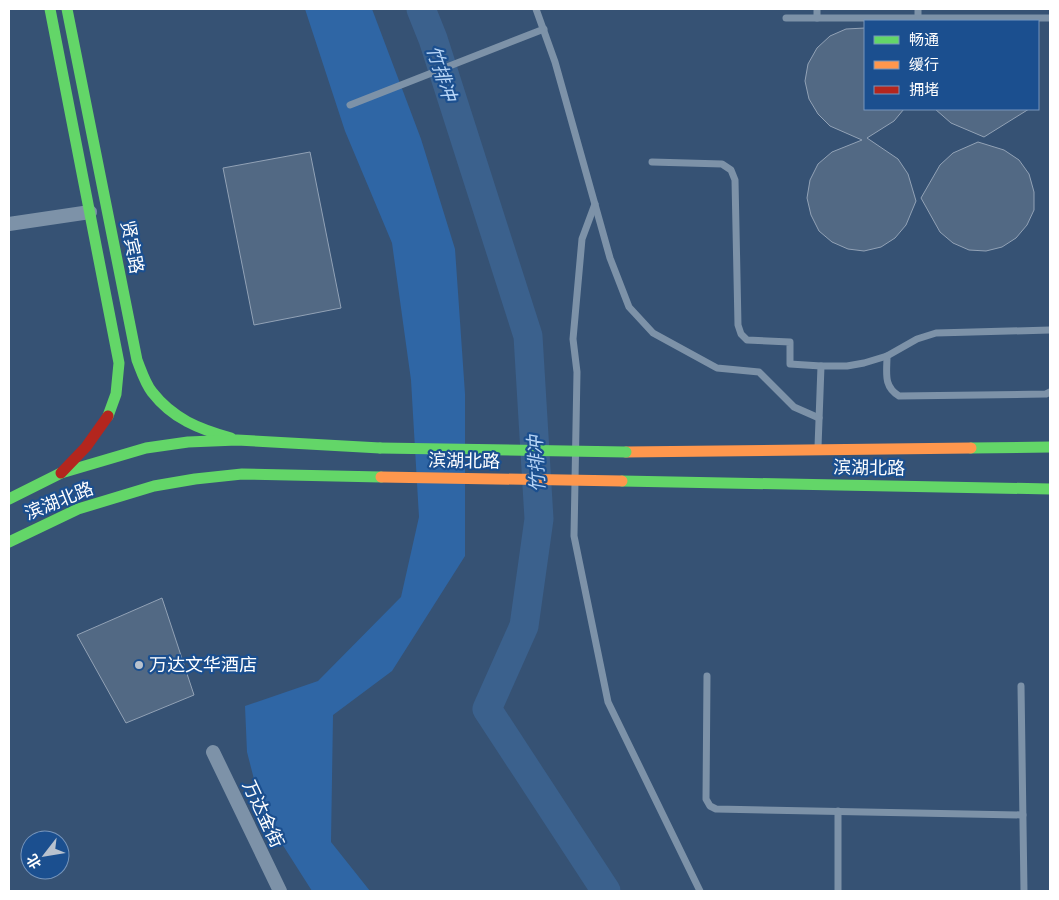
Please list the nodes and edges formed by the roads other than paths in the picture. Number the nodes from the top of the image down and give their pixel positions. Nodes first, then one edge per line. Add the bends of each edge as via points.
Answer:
1 (50, 9) edge
2 (67, 9) edge
3 (536, 9) edge
4 (817, 9) edge
5 (918, 9) edge
6 (786, 18) dead end
7 (817, 18) junction
8 (1050, 18) edge
9 (918, 20) edge
10 (544, 29) junction
11 (350, 105) dead end
12 (652, 162) dead end
13 (594, 204) junction
14 (90, 212) junction
15 (9, 224) edge
16 (1050, 330) edge
17 (887, 356) junction
18 (822, 366) junction
19 (1050, 392) edge
20 (819, 418) junction
21 (237, 440) junction
22 (1050, 446) edge
23 (818, 449) junction
24 (62, 473) junction
25 (1050, 489) edge
26 (9, 499) edge
27 (9, 542) edge
28 (707, 676) dead end
29 (1021, 686) dead end
30 (214, 752) dead end
31 (838, 811) junction
32 (1023, 816) junction
33 (280, 891) edge
34 (700, 891) edge
35 (838, 891) edge
36 (1024, 891) edge

1 - 14 main road, 贤宾路
2 - 21 main road, 贤宾路 via 137,360 151,391 173,413 200,429
3 - 10 lane
4 - 7 lane
5 - 9 lane
6 - 7 lane
7 - 9 lane
8 - 9 lane
10 - 11 lane
10 - 13 lane
12 - 18 lane via 722,164 731,170 735,180 738,325 741,334 747,340 790,342 790,364
13 - 20 lane via 629,307 653,333 717,368 759,372 794,407
13 - 34 lane via 582,239 573,340 577,372 574,536 608,702
14 - 15 street
14 - 24 main road, 贤宾路 via 119,363 117,388 103,424 84,451
16 - 17 lane via 936,333 917,339
17 - 18 lane via 847,366
17 - 19 lane via 888,385 899,396
18 - 20 lane
20 - 23 lane
21 - 23 main road, 滨湖北路, bridge via 380,448 626,452
21 - 24 main road, 滨湖北路 via 146,448
22 - 23 main road, 滨湖北路
24 - 26 main road, 滨湖北路
25 - 27 main road, 滨湖北路, bridge via 242,474 154,486 78,509
28 - 31 lane via 706,799 710,806 716,809
29 - 32 lane
30 - 33 street, 万达金街
31 - 32 lane
31 - 35 lane
32 - 36 lane

